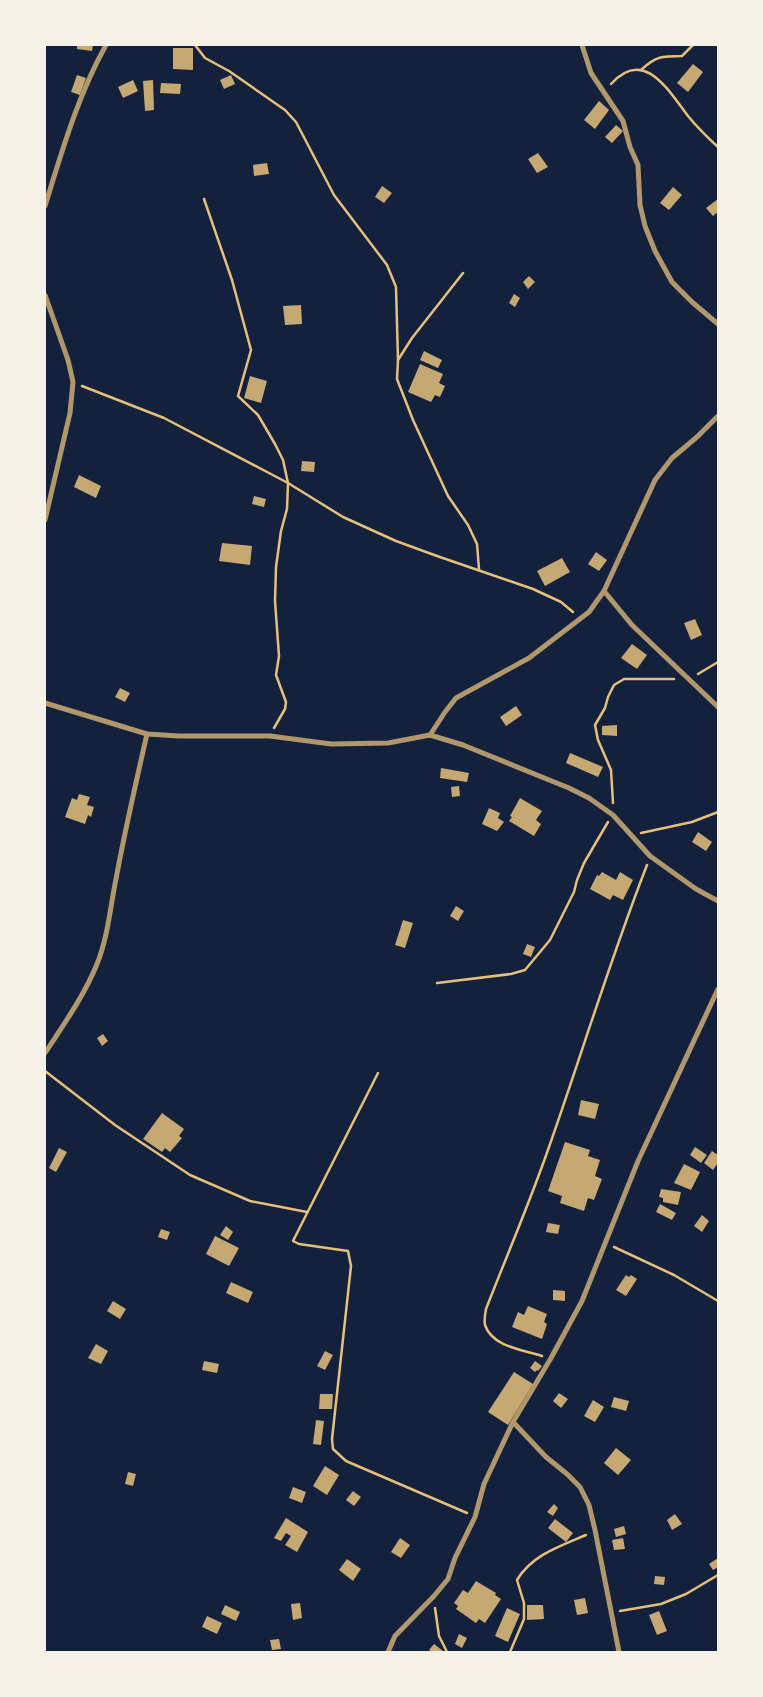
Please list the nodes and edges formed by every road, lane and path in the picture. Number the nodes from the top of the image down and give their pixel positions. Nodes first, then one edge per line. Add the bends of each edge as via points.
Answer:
1 (106, 45) edge
2 (195, 45) edge
3 (582, 45) edge
4 (693, 45) edge
5 (640, 70) junction
6 (603, 93) junction
7 (718, 147) edge
8 (204, 199) dead end
9 (45, 206) edge
10 (463, 273) dead end
11 (45, 295) edge
12 (717, 322) edge
13 (398, 360) junction
14 (73, 382) junction
15 (717, 420) edge
16 (288, 483) junction
17 (45, 520) edge
18 (480, 570) junction
19 (604, 591) junction
20 (582, 619) junction
21 (718, 662) edge
22 (688, 679) junction
23 (45, 703) edge
24 (718, 707) edge
25 (147, 734) junction
26 (430, 735) junction
27 (270, 736) junction
28 (718, 812) edge
29 (613, 815) junction
30 (632, 834) junction
31 (650, 856) junction
32 (718, 901) edge
33 (437, 983) dead end
34 (718, 988) edge
35 (45, 1053) edge
36 (45, 1071) edge
37 (378, 1073) dead end
38 (307, 1212) junction
39 (606, 1243) junction
40 (718, 1301) edge
41 (551, 1358) junction
42 (513, 1422) junction
43 (475, 1517) junction
44 (595, 1530) junction
45 (718, 1575) edge
46 (434, 1596) junction
47 (610, 1613) junction
48 (388, 1652) edge
49 (447, 1652) edge
50 (510, 1652) edge
51 (619, 1652) edge

1 - 9 street via 76,110
2 - 13 path via 205,58 285,110 296,122 334,195 387,265 396,287
3 - 6 street via 591,73
4 - 5 path via 682,56 660,56
5 - 6 path via 627,70
5 - 7 path via 660,79
6 - 12 street via 623,121 638,165 640,206 655,251 672,282
8 - 16 path via 232,280 251,350 238,396 258,415 275,444 283,460
10 - 13 path
11 - 14 street
13 - 18 path via 397,379 413,420 448,496 477,544
14 - 16 path via 164,418
14 - 17 street via 70,413
15 - 19 street via 672,458 655,480
16 - 18 path via 369,529
16 - 27 path via 276,568 275,601 279,656 276,675 286,702
18 - 20 path via 533,588 561,602
19 - 20 street
19 - 22 street via 632,624
20 - 26 street via 529,658 456,698
21 - 22 path
22 - 24 street
22 - 29 path via 624,679 614,685 595,725 611,770
23 - 25 street
25 - 27 street
25 - 35 street via 107,935 81,997
26 - 27 street via 388,743 331,744
26 - 29 street via 569,788
28 - 30 path via 692,822
29 - 30 street
29 - 33 path via 584,862 568,906 550,940 525,970
30 - 31 street
31 - 32 street
31 - 41 path via 548,1150 486,1309 484,1323 488,1332 500,1342
34 - 39 street via 638,1161
36 - 38 path via 115,1125 190,1175 250,1201
37 - 38 path
38 - 43 path via 293,1241 348,1251 352,1266 333,1449 346,1461
39 - 40 path via 674,1275
39 - 41 street via 582,1301
41 - 42 street
42 - 43 street via 484,1484
42 - 44 street via 580,1487
43 - 46 street via 454,1558 448,1579
44 - 47 street
44 - 50 path via 539,1557 516,1580 524,1602 524,1619
45 - 47 path via 686,1594 660,1604
46 - 48 street via 396,1636
46 - 49 path via 439,1636
47 - 51 street

